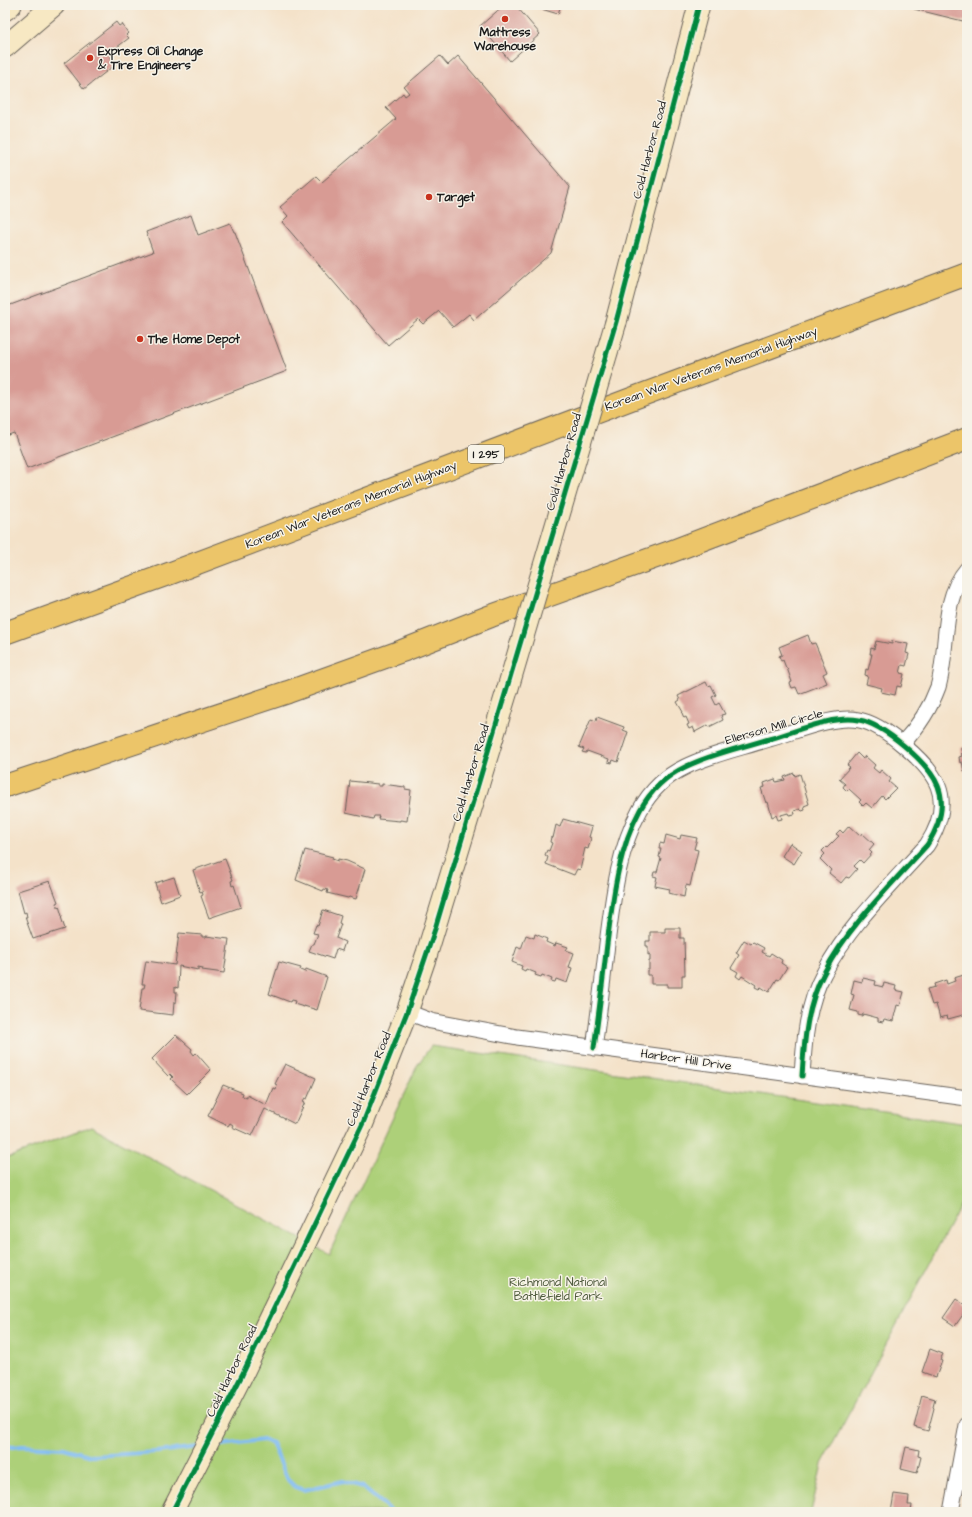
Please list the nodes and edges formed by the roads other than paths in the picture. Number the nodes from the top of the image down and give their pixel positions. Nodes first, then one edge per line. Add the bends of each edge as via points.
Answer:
1 (11, 5) edge
2 (54, 5) edge
3 (699, 5) edge
4 (5, 10) edge
5 (5, 47) edge
6 (967, 274) edge
7 (967, 439) edge
8 (967, 569) edge
9 (5, 633) edge
10 (902, 744) junction
11 (5, 786) edge
12 (407, 1012) junction
13 (594, 1048) junction
14 (802, 1076) junction
15 (967, 1098) edge
16 (967, 1424) edge
17 (175, 1507) edge
18 (951, 1512) edge

1 - 4 main road
2 - 5 main road
3 - 12 main road, Cold Harbor Road, bridge via 616,322 435,929
6 - 9 highway, Korean War Veterans Memorial Highway / I 295
7 - 11 highway via 402,651
8 - 10 street via 957,585 951,603 938,686 931,705 914,732
10 - 13 street, Ellerson Mill Circle via 888,733 860,720 843,718 706,758 684,767 667,778 649,796 633,825 618,871
10 - 14 street, Ellerson Mill Circle via 919,760 938,786 941,802 937,825 927,845 854,928 823,974 809,1017 803,1047
12 - 13 street, Harbor Hill Drive via 431,1020 517,1038
12 - 17 main road, Cold Harbor Road via 363,1122 242,1375
13 - 14 street, Harbor Hill Drive
14 - 15 street, Harbor Hill Drive
16 - 18 street

